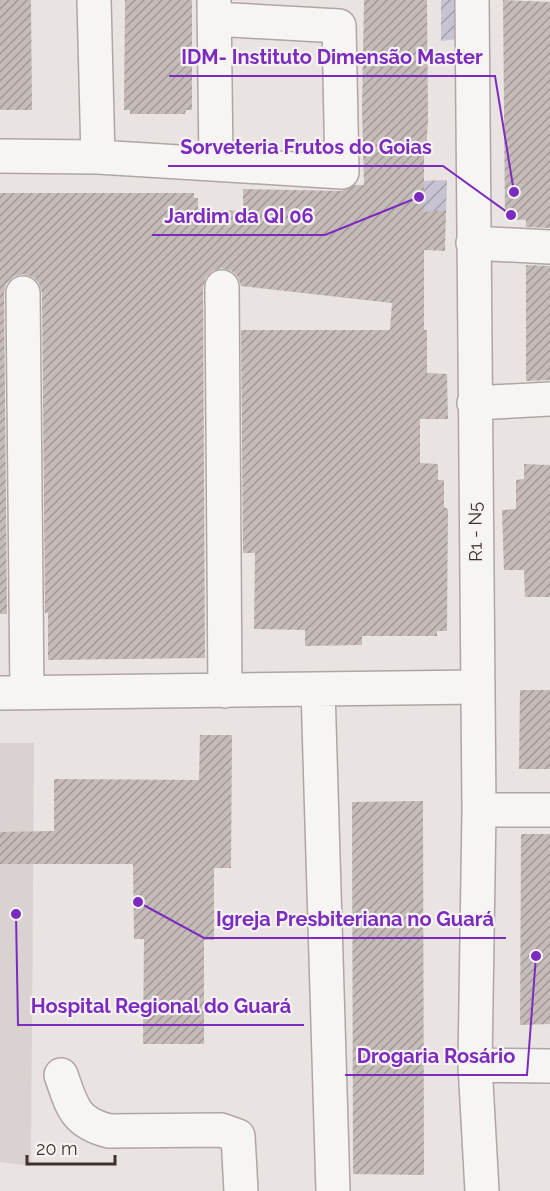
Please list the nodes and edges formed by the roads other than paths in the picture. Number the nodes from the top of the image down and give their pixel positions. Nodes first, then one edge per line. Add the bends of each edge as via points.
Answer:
1 (94, 0) edge
2 (472, 0) edge
3 (214, 9) edge
4 (0, 156) edge
5 (98, 157) junction
6 (216, 163) junction
7 (473, 243) junction
8 (550, 247) edge
9 (222, 287) dead end
10 (23, 293) dead end
11 (550, 399) edge
12 (474, 403) junction
13 (477, 687) junction
14 (318, 689) junction
15 (225, 691) junction
16 (14, 693) edge
17 (479, 810) junction
18 (550, 810) edge
19 (475, 1065) junction
20 (550, 1065) edge
21 (61, 1075) dead end
22 (482, 1178) edge
23 (241, 1191) edge
24 (333, 1191) edge
25 (456, 1191) edge

1 - 5 street
2 - 7 street, R1 - N5
3 - 6 street
3 - 6 street via 339,26 343,170 340,173
4 - 5 street
5 - 6 street
7 - 8 street
7 - 12 street, R1 - N5
9 - 15 street
10 - 16 street
11 - 12 street
12 - 13 street, R1 - N5
13 - 14 street
13 - 17 street, R1 - N5
14 - 15 street
14 - 24 street
15 - 16 street
17 - 18 street
17 - 19 street, R1 - N5
19 - 20 street
19 - 22 street, R1 - N5
21 - 23 street via 73,1107 93,1127 110,1131 220,1130 238,1136
22 - 25 street

